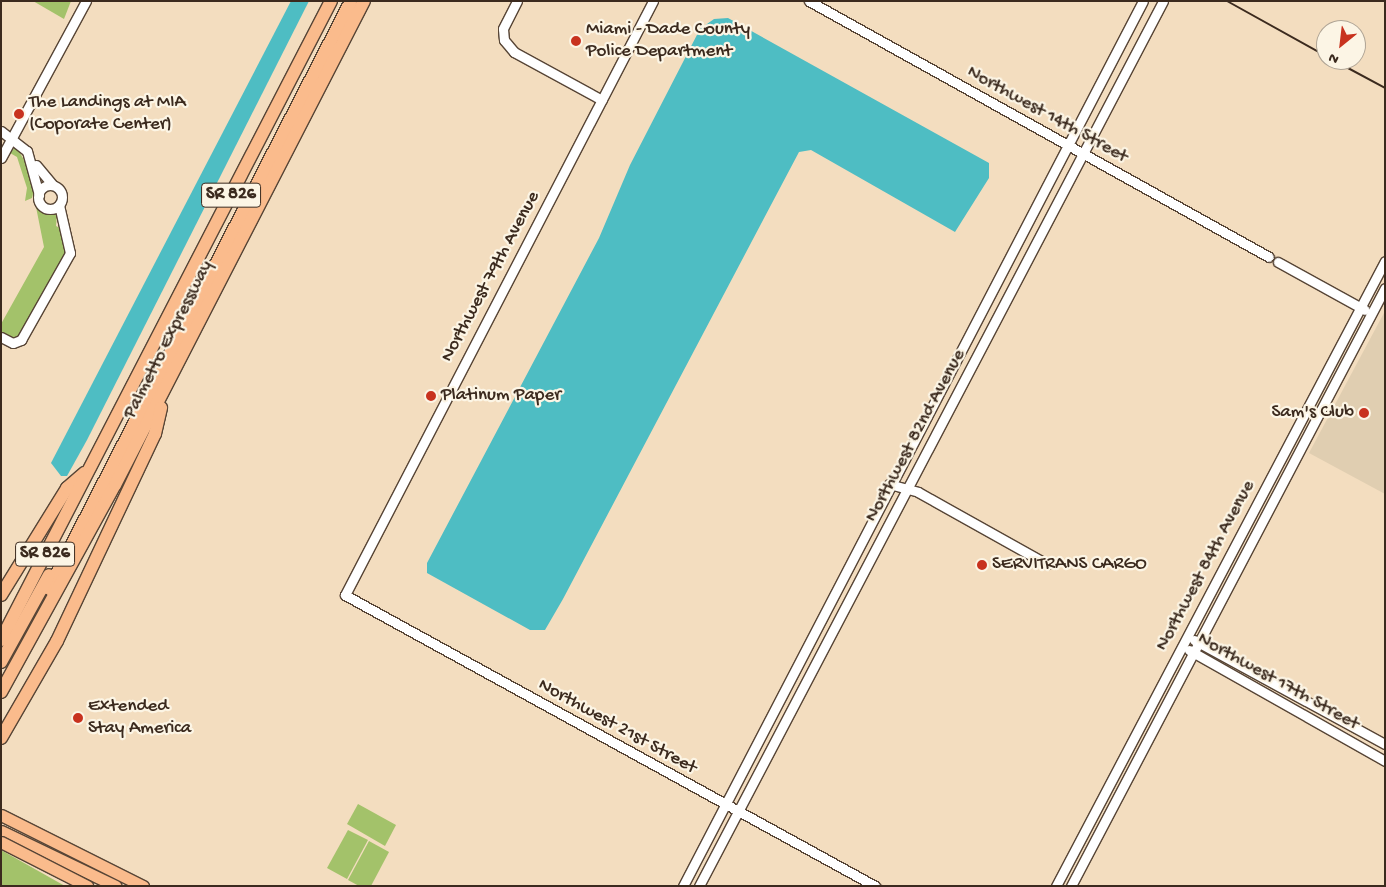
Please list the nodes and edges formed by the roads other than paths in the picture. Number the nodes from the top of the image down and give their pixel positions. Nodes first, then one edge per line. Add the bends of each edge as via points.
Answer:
1 (86, 1) edge
2 (331, 1) edge
3 (344, 1) edge
4 (352, 1) edge
5 (364, 1) edge
6 (517, 1) edge
7 (653, 1) edge
8 (809, 1) edge
9 (1143, 1) edge
10 (1163, 1) edge
11 (602, 100) junction
12 (1, 131) edge
13 (12, 137) junction
14 (1068, 145) junction
15 (1083, 153) junction
16 (30, 157) junction
17 (1, 158) edge
18 (53, 186) junction
19 (39, 195) junction
20 (59, 205) junction
21 (1269, 257) dead end
22 (1385, 261) edge
23 (1278, 262) dead end
24 (1385, 288) edge
25 (1360, 307) junction
26 (1372, 313) junction
27 (1, 337) edge
28 (1321, 383) junction
29 (1332, 389) junction
30 (164, 391) junction
31 (89, 468) junction
32 (889, 484) junction
33 (906, 489) junction
34 (1047, 564) dead end
35 (1, 595) edge
36 (345, 595) joint
37 (1188, 635) junction
38 (1, 640) edge
39 (1198, 643) junction
40 (1182, 647) junction
41 (1193, 653) junction
42 (1, 662) edge
43 (1, 676) edge
44 (1, 692) edge
45 (1, 738) edge
46 (1385, 744) edge
47 (1385, 760) edge
48 (724, 804) junction
49 (738, 812) junction
50 (1, 815) edge
51 (1, 830) edge
52 (1, 843) edge
53 (48, 870) junction
54 (76, 886) edge
55 (87, 886) edge
56 (99, 886) edge
57 (116, 886) edge
58 (143, 886) edge
59 (683, 886) edge
60 (699, 886) edge
61 (875, 886) edge
62 (1056, 886) edge
63 (1071, 886) edge

1 - 13 street
2 - 31 highway, Palmetto Expressway / SR 826
3 - 42 highway
4 - 43 highway
5 - 30 highway, Palmetto Expressway / SR 826
6 - 11 street via 503,29 504,40 514,52
7 - 11 street, Northwest 79th Avenue
8 - 14 street, Northwest 14th Street
9 - 14 street, Northwest 82nd Avenue
10 - 15 street, Northwest 82nd Avenue
11 - 36 street, Northwest 79th Avenue
12 - 13 street
13 - 16 street
13 - 17 street
14 - 15 street, Northwest 14th Street
14 - 32 street, Northwest 82nd Avenue
15 - 21 street, Northwest 14th Street
15 - 33 street, Northwest 82nd Avenue
16 - 18 street
16 - 19 street
18 - 19 street via 44,187
18 - 20 street via 61,193
19 - 20 street via 44,207
20 - 27 street via 70,253 21,340 13,343
22 - 25 street, Northwest 84th Avenue
23 - 25 street
24 - 26 street, Northwest 84th Avenue
25 - 26 street
25 - 28 street, Northwest 84th Avenue
26 - 29 street, Northwest 84th Avenue
28 - 29 street
28 - 37 street, Northwest 84th Avenue
29 - 39 street, Northwest 84th Avenue
30 - 44 highway, Palmetto Expressway / SR 826
30 - 45 highway via 155,434 120,510 57,641
31 - 35 highway via 67,488
31 - 38 highway, Palmetto Expressway / SR 826
32 - 33 street
32 - 48 street, Northwest 82nd Avenue
33 - 34 street
33 - 49 street, Northwest 82nd Avenue
36 - 48 street, Northwest 21st Street
37 - 39 street, Northwest 17th Street
37 - 40 street, Northwest 84th Avenue
39 - 41 street, Northwest 84th Avenue
39 - 46 street, Northwest 17th Street
40 - 41 street, Northwest 17th Street
40 - 62 street, Northwest 84th Avenue
41 - 47 street, Northwest 17th Street
41 - 63 street, Northwest 84th Avenue
48 - 49 street, Northwest 21st Street
48 - 59 street, Northwest 82nd Avenue
49 - 60 street, Northwest 82nd Avenue
49 - 61 street, Northwest 21st Street
50 - 58 main road
51 - 57 main road
52 - 53 main road
52 - 55 main road, bridge
53 - 54 main road
53 - 56 main road

